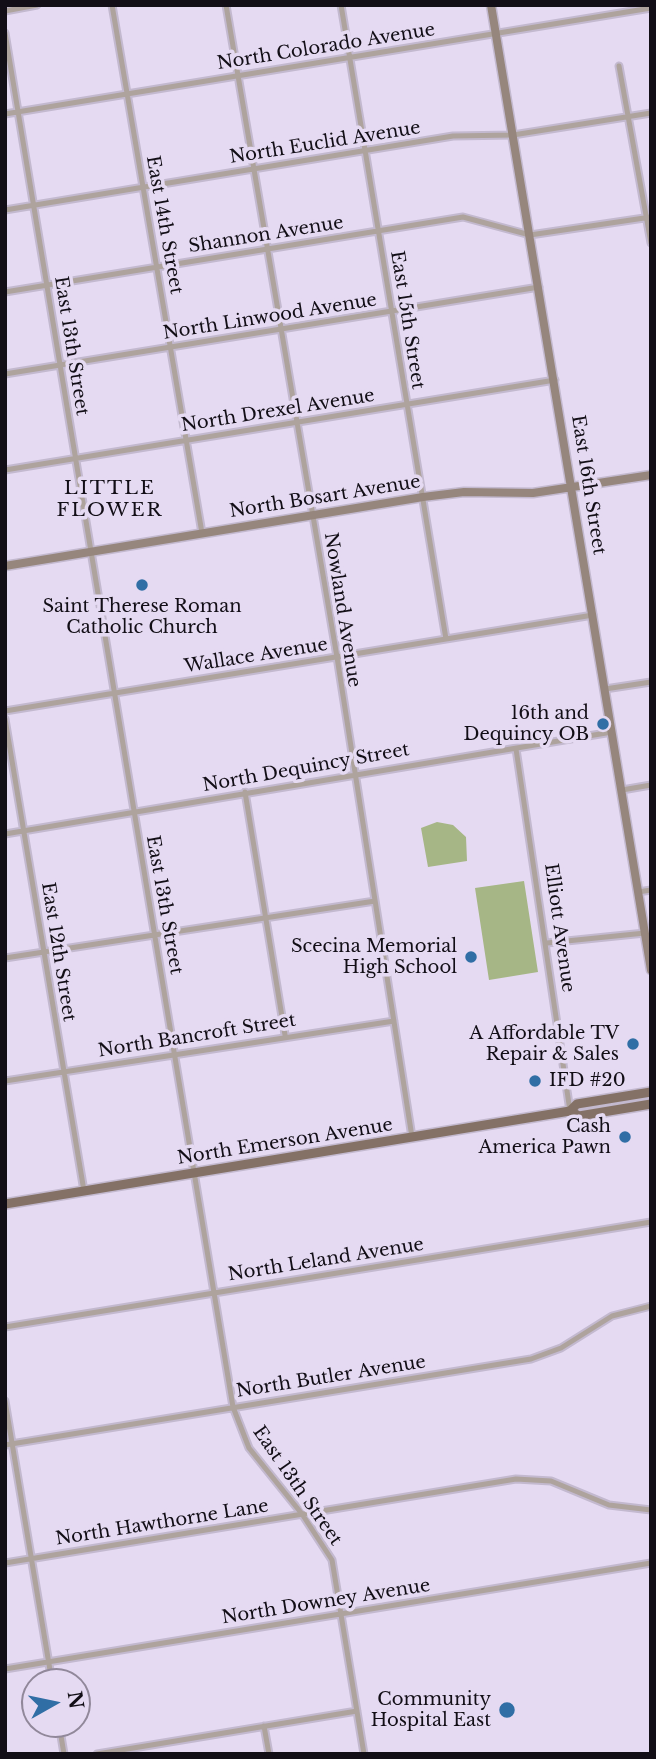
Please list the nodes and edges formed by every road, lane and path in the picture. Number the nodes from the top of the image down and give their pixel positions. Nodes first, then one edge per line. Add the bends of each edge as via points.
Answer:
1 (37, 5) edge
2 (112, 5) edge
3 (226, 5) edge
4 (341, 5) edge
5 (491, 5) edge
6 (609, 5) edge
7 (651, 8) edge
8 (5, 10) edge
9 (611, 14) junction
10 (5, 33) edge
11 (496, 33) junction
12 (350, 57) junction
13 (620, 66) dead end
14 (238, 76) junction
15 (128, 94) junction
16 (18, 112) junction
17 (651, 113) edge
18 (5, 114) edge
19 (629, 117) junction
20 (513, 135) junction
21 (365, 151) junction
22 (254, 169) junction
23 (143, 188) junction
24 (34, 206) junction
25 (5, 210) edge
26 (649, 217) edge
27 (379, 231) junction
28 (530, 235) junction
29 (651, 243) edge
30 (267, 249) junction
31 (157, 267) junction
32 (47, 285) junction
33 (539, 287) junction
34 (5, 292) edge
35 (392, 311) junction
36 (281, 329) junction
37 (170, 347) junction
38 (60, 365) junction
39 (5, 374) edge
40 (555, 380) junction
41 (407, 404) junction
42 (297, 422) junction
43 (186, 440) junction
44 (76, 458) junction
45 (5, 470) edge
46 (651, 475) edge
47 (573, 488) junction
48 (423, 497) junction
49 (312, 515) junction
50 (202, 533) junction
51 (91, 552) junction
52 (5, 566) edge
53 (593, 615) junction
54 (446, 639) junction
55 (337, 657) junction
56 (651, 682) edge
57 (605, 690) junction
58 (115, 694) junction
59 (5, 711) edge
60 (5, 719) edge
61 (612, 732) junction
62 (516, 749) junction
63 (354, 774) junction
64 (651, 785) edge
65 (622, 790) junction
66 (245, 792) junction
67 (135, 813) junction
68 (24, 831) junction
69 (5, 834) edge
70 (651, 890) edge
71 (638, 892) junction
72 (375, 901) junction
73 (266, 917) junction
74 (645, 933) junction
75 (155, 934) junction
76 (547, 943) junction
77 (44, 952) junction
78 (5, 958) edge
79 (651, 970) edge
80 (394, 1020) junction
81 (285, 1035) junction
82 (175, 1053) junction
83 (64, 1071) junction
84 (5, 1081) edge
85 (651, 1092) edge
86 (651, 1104) edge
87 (570, 1111) junction
88 (412, 1137) junction
89 (195, 1172) junction
90 (84, 1191) junction
91 (5, 1204) edge
92 (651, 1222) edge
93 (215, 1293) junction
94 (651, 1306) edge
95 (5, 1327) edge
96 (5, 1401) edge
97 (233, 1407) junction
98 (9, 1444) edge
99 (651, 1510) edge
100 (302, 1514) junction
101 (31, 1559) junction
102 (5, 1563) edge
103 (651, 1563) edge
104 (342, 1614) junction
105 (49, 1662) junction
106 (50, 1668) edge
107 (5, 1669) edge
108 (357, 1711) junction
109 (264, 1726) junction
110 (158, 1744) junction
111 (97, 1754) edge
112 (160, 1754) edge
113 (269, 1754) edge
114 (364, 1754) edge

1 - 8 street
2 - 15 street, East 14th Street
3 - 14 street, Nowland Avenue
4 - 12 street, East 15th Street
5 - 11 main road, East 16th Street
6 - 9 street
7 - 9 street, North Colorado Avenue
9 - 11 street, North Colorado Avenue
10 - 16 street, East 13th Street
11 - 12 street, North Colorado Avenue
11 - 20 main road, East 16th Street
12 - 14 street, North Colorado Avenue
12 - 21 street, East 15th Street
13 - 19 street
14 - 15 street, North Colorado Avenue
14 - 22 street, Nowland Avenue
15 - 16 street, North Colorado Avenue
15 - 23 street, East 14th Street
16 - 18 street, North Colorado Avenue
16 - 24 street, East 13th Street
17 - 19 street, North Euclid Avenue
19 - 20 street, North Euclid Avenue
19 - 26 street
20 - 21 street, North Euclid Avenue via 453,136
20 - 28 main road, East 16th Street
21 - 22 street, North Euclid Avenue
21 - 27 street, East 15th Street
22 - 23 street, North Euclid Avenue
22 - 30 street, Nowland Avenue
23 - 24 street, North Euclid Avenue
23 - 31 street, East 14th Street
24 - 25 street, North Euclid Avenue
24 - 32 street, East 13th Street
26 - 28 street
26 - 29 street
27 - 28 street, Shannon Avenue via 467,217
27 - 30 street, Shannon Avenue
27 - 35 street, East 15th Street
28 - 33 main road, East 16th Street
30 - 31 street, Shannon Avenue
30 - 36 street, Nowland Avenue
31 - 32 street, Shannon Avenue
31 - 37 street, East 14th Street
32 - 34 street, Shannon Avenue
32 - 38 street, East 13th Street
33 - 35 street, North Linwood Avenue
33 - 40 main road, East 16th Street
35 - 36 street, North Linwood Avenue
35 - 41 street, East 15th Street
36 - 37 street, North Linwood Avenue
36 - 42 street, Nowland Avenue
37 - 38 street, North Linwood Avenue
37 - 43 street, East 14th Street
38 - 39 street, North Linwood Avenue
38 - 44 street, East 13th Street
40 - 41 street, North Drexel Avenue
40 - 47 main road, East 16th Street
41 - 42 street, North Drexel Avenue
41 - 48 street, East 15th Street
42 - 43 street, North Drexel Avenue
42 - 49 street, Nowland Avenue
43 - 44 street, North Drexel Avenue
43 - 50 street, East 14th Street
44 - 45 street, North Drexel Avenue
44 - 51 street, East 13th Street
46 - 47 main road, North Bosart Avenue
47 - 48 main road, North Bosart Avenue
47 - 53 main road, East 16th Street
48 - 49 main road, North Bosart Avenue
48 - 54 street, East 15th Street
49 - 50 main road, North Bosart Avenue
49 - 55 street, Nowland Avenue
50 - 51 main road, North Bosart Avenue
51 - 52 main road, North Bosart Avenue
51 - 58 street, East 13th Street
53 - 54 street, Wallace Avenue
53 - 57 main road, East 16th Street
54 - 55 street, Wallace Avenue
55 - 58 street, Wallace Avenue
55 - 63 street, Nowland Avenue
56 - 57 street
57 - 61 main road, East 16th Street
58 - 59 street, Wallace Avenue
58 - 67 street, East 13th Street
60 - 68 street, East 12th Street
61 - 62 street, North Dequincy Street
61 - 65 main road, East 16th Street
62 - 63 street, North Dequincy Street
62 - 76 street, Elliott Avenue
63 - 66 street, North Dequincy Street
63 - 72 street, Nowland Avenue
64 - 65 street
65 - 71 main road, East 16th Street
66 - 67 street, North Dequincy Street
66 - 73 street
67 - 68 street, North Dequincy Street
67 - 75 street, East 13th Street
68 - 69 street, North Dequincy Street
68 - 77 street, East 12th Street
70 - 71 street
71 - 74 main road, East 16th Street
72 - 73 street
72 - 80 street, Nowland Avenue
73 - 75 street
73 - 81 street
74 - 76 street
74 - 79 main road, East 16th Street
75 - 77 street
75 - 82 street, East 13th Street
76 - 87 street, Elliott Avenue
77 - 78 street
77 - 83 street, East 12th Street
80 - 81 street, North Bancroft Street
80 - 88 street, Nowland Avenue
81 - 82 street, North Bancroft Street
82 - 83 street, North Bancroft Street
82 - 89 street, East 13th Street
83 - 84 street, North Bancroft Street
83 - 90 street, East 12th Street
85 - 87 main road, North Emerson Avenue via 577,1104
86 - 87 main road, North Emerson Avenue via 579,1116
87 - 88 main road, North Emerson Avenue
88 - 89 main road, North Emerson Avenue
89 - 90 main road, North Emerson Avenue
89 - 93 street, East 13th Street
90 - 91 main road, North Emerson Avenue
92 - 93 street, North Leland Avenue
93 - 95 street, North Leland Avenue
93 - 97 street, East 13th Street
94 - 97 street, North Butler Avenue via 612,1316 566,1345 531,1359
96 - 98 street
97 - 98 street, North Butler Avenue
97 - 100 street, East 13th Street via 249,1448
98 - 101 street
99 - 100 street, North Hawthorne Lane via 622,1508 560,1483 526,1478
100 - 101 street, North Hawthorne Lane
100 - 104 street, East 13th Street via 330,1555
101 - 102 street, North Hawthorne Lane
101 - 105 street
103 - 104 street, North Downey Avenue
104 - 105 street, North Downey Avenue
104 - 108 street, East 13th Street
105 - 106 street
105 - 107 street, North Downey Avenue
108 - 109 street
108 - 114 street, East 13th Street
109 - 110 street
109 - 113 street
110 - 111 street
110 - 112 street

